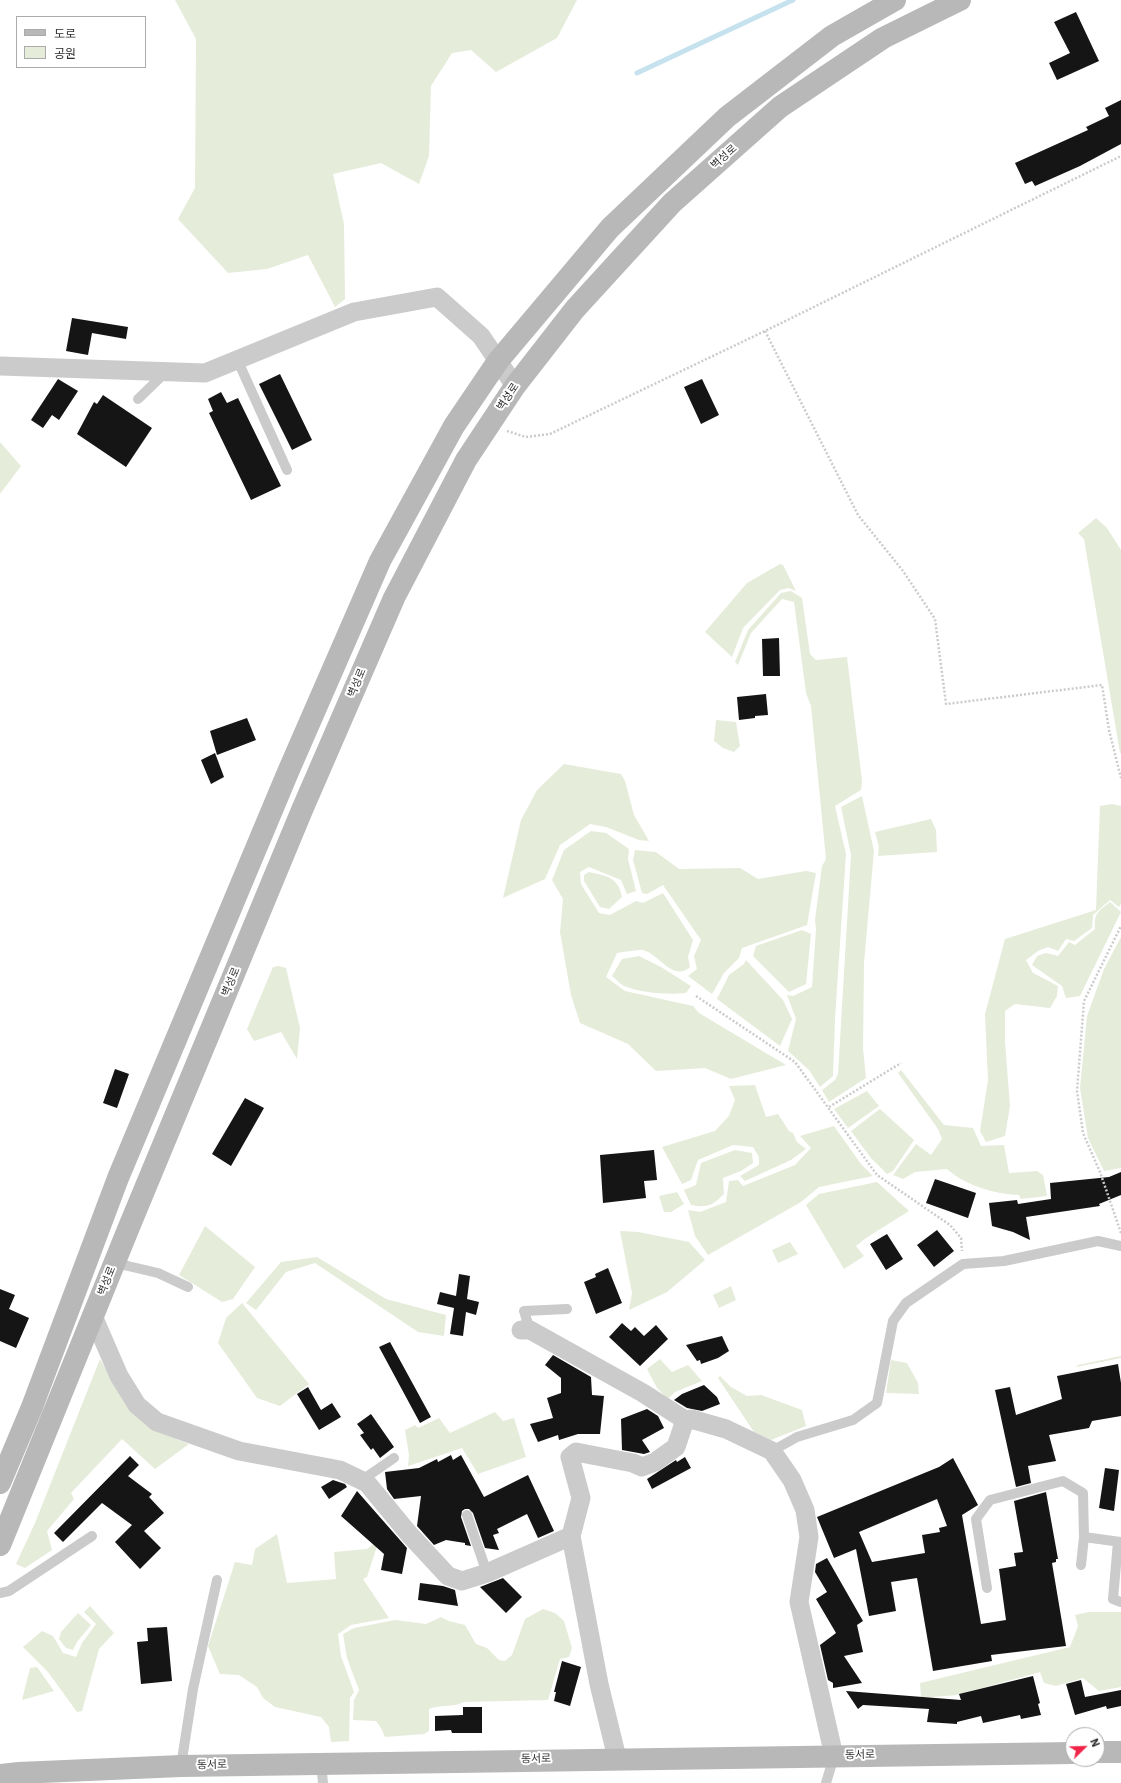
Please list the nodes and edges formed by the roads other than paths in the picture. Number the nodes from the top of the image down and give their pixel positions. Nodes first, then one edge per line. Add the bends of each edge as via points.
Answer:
1 (895, 0) edge
2 (960, 0) edge
3 (237, 359) junction
4 (498, 361) junction
5 (0, 366) edge
6 (167, 371) junction
7 (515, 386) junction
8 (138, 399) dead end
9 (287, 470) dead end
10 (1121, 1246) edge
11 (114, 1263) junction
12 (188, 1287) dead end
13 (567, 1310) dead end
14 (93, 1316) junction
15 (526, 1330) joint
16 (685, 1420) junction
17 (772, 1451) junction
18 (394, 1458) dead end
19 (362, 1480) junction
20 (0, 1483) edge
21 (467, 1515) dead end
22 (92, 1536) dead end
23 (571, 1536) junction
24 (1084, 1538) junction
25 (1119, 1542) edge
26 (0, 1545) edge
27 (1081, 1565) dead end
28 (487, 1573) junction
29 (217, 1580) dead end
30 (1118, 1581) edge
31 (987, 1588) dead end
32 (0, 1593) edge
33 (1121, 1602) edge
34 (1065, 1752) edge
35 (1105, 1752) edge
36 (1121, 1752) edge
37 (834, 1756) junction
38 (617, 1758) junction
39 (181, 1766) junction
40 (6, 1772) edge
41 (322, 1773) edge
42 (826, 1783) edge

1 - 4 main road via 832,36 726,117 610,228
2 - 7 main road, 벽성로 via 883,38 780,107 672,203 575,309
3 - 4 street via 354,312 437,296 481,336
3 - 6 street via 205,373
3 - 9 lane
4 - 7 street
4 - 20 main road via 454,426 377,569 288,772 118,1178 32,1407
5 - 6 street
6 - 8 lane
7 - 11 main road, 벽성로 via 466,460 394,598 299,818
10 - 17 lane via 1098,1241 1004,1261 963,1264 906,1303 893,1321 877,1403 853,1420 797,1437
11 - 12 lane via 158,1274
11 - 14 main road, 벽성로
13 - 15 lane via 524,1311
14 - 19 street via 119,1376 137,1405 158,1422 239,1451 340,1470
14 - 26 main road, 벽성로
15 - 16 street via 643,1393
16 - 17 street via 691,1419 726,1429
16 - 23 street via 676,1447 655,1462 642,1467 576,1452 570,1457 581,1498
17 - 37 street via 792,1480 804,1510 809,1537 799,1602
18 - 19 lane
19 - 28 street via 448,1576 462,1581
21 - 28 lane
22 - 32 lane via 9,1591
23 - 28 street
23 - 38 street via 599,1684
24 - 25 lane
24 - 27 lane
24 - 31 lane via 1083,1493 1063,1481 990,1500 976,1519
25 - 30 lane
29 - 39 lane via 193,1689
30 - 33 lane via 1113,1599
34 - 37 main road, 동서로
35 - 36 main road
37 - 38 main road, 동서로
37 - 42 lane
38 - 41 main road, 동서로
39 - 40 main road, 동서로
39 - 41 main road, 동서로

